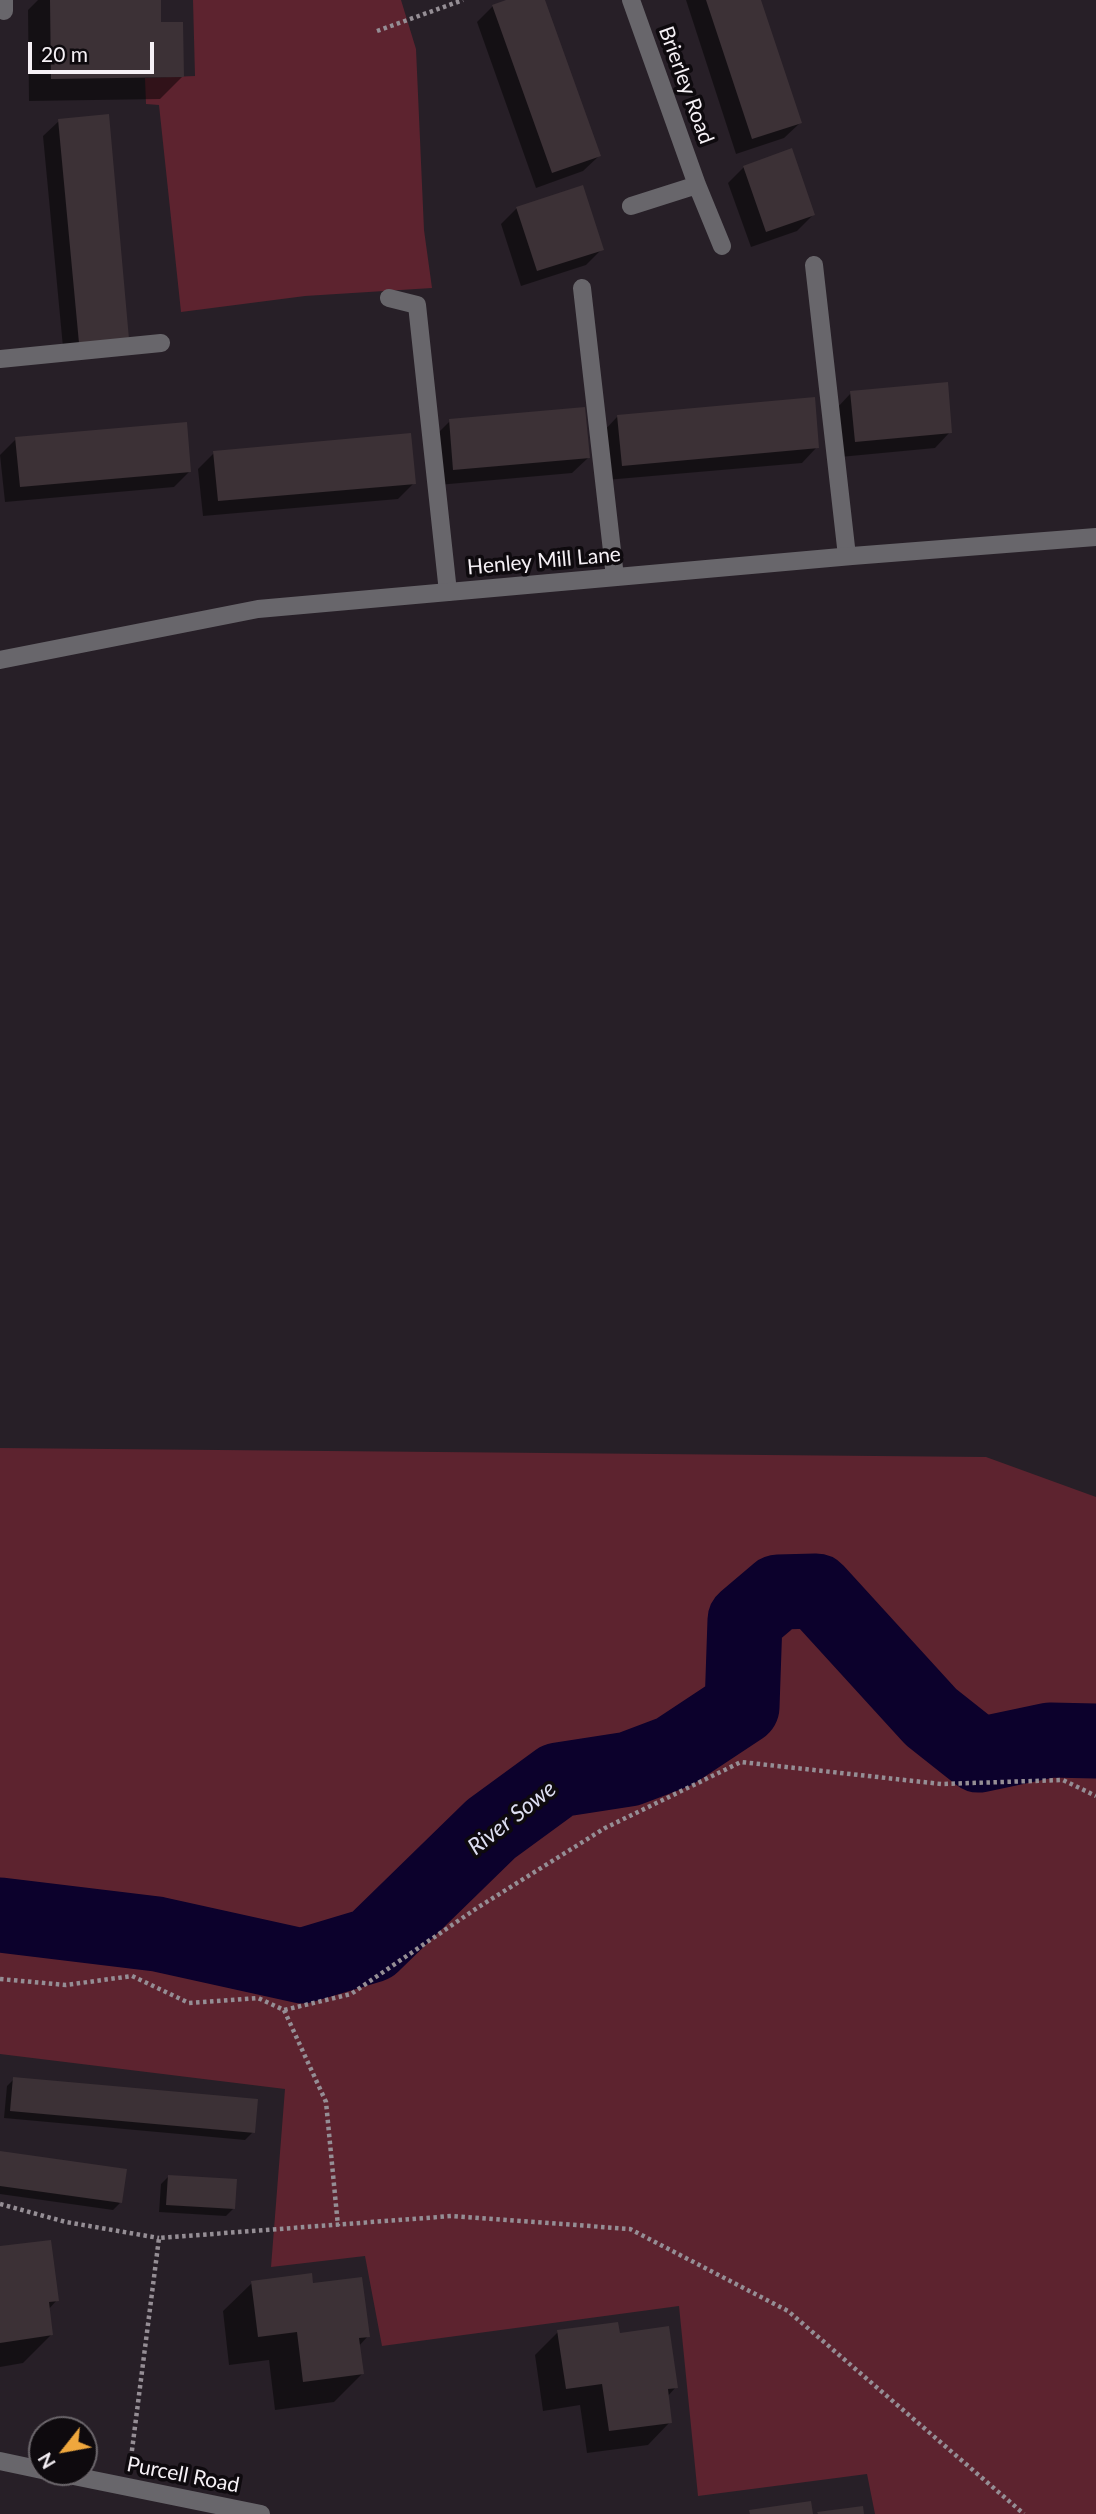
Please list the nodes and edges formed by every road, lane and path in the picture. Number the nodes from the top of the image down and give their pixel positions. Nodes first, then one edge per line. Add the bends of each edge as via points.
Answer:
1 (463, 0) edge
2 (631, 0) edge
3 (377, 30) dead end
4 (697, 185) junction
5 (631, 206) dead end
6 (722, 246) dead end
7 (814, 265) dead end
8 (582, 288) dead end
9 (389, 298) dead end
10 (161, 343) dead end
11 (0, 359) edge
12 (1096, 537) edge
13 (847, 556) junction
14 (615, 577) junction
15 (448, 592) junction
16 (0, 660) edge
17 (1096, 1796) edge
18 (0, 1979) edge
19 (284, 2010) junction
20 (0, 2204) edge
21 (338, 2226) junction
22 (159, 2238) junction
23 (0, 2461) edge
24 (28, 2467) edge
25 (98, 2481) edge
26 (127, 2487) junction
27 (261, 2514) edge
28 (1024, 2514) edge

1 - 3 path
2 - 4 street, Brierley Road
4 - 5 street
4 - 6 street, Brierley Road
7 - 13 street
8 - 14 street
9 - 15 street via 417,305
10 - 11 street
12 - 13 street, Henley Mill Lane
13 - 14 street, Henley Mill Lane
14 - 15 street, Henley Mill Lane
15 - 16 street, Henley Mill Lane via 258,609
17 - 19 path via 1063,1780 941,1784 741,1762 605,1828 351,1994
18 - 19 path via 66,1985 132,1976 189,2003 258,1998
19 - 21 path via 327,2102
20 - 22 path via 66,2222
21 - 22 path
21 - 28 path via 452,2216 630,2230 788,2311
22 - 26 path
23 - 24 street
25 - 26 street, Purcell Road
26 - 27 street, Purcell Road

